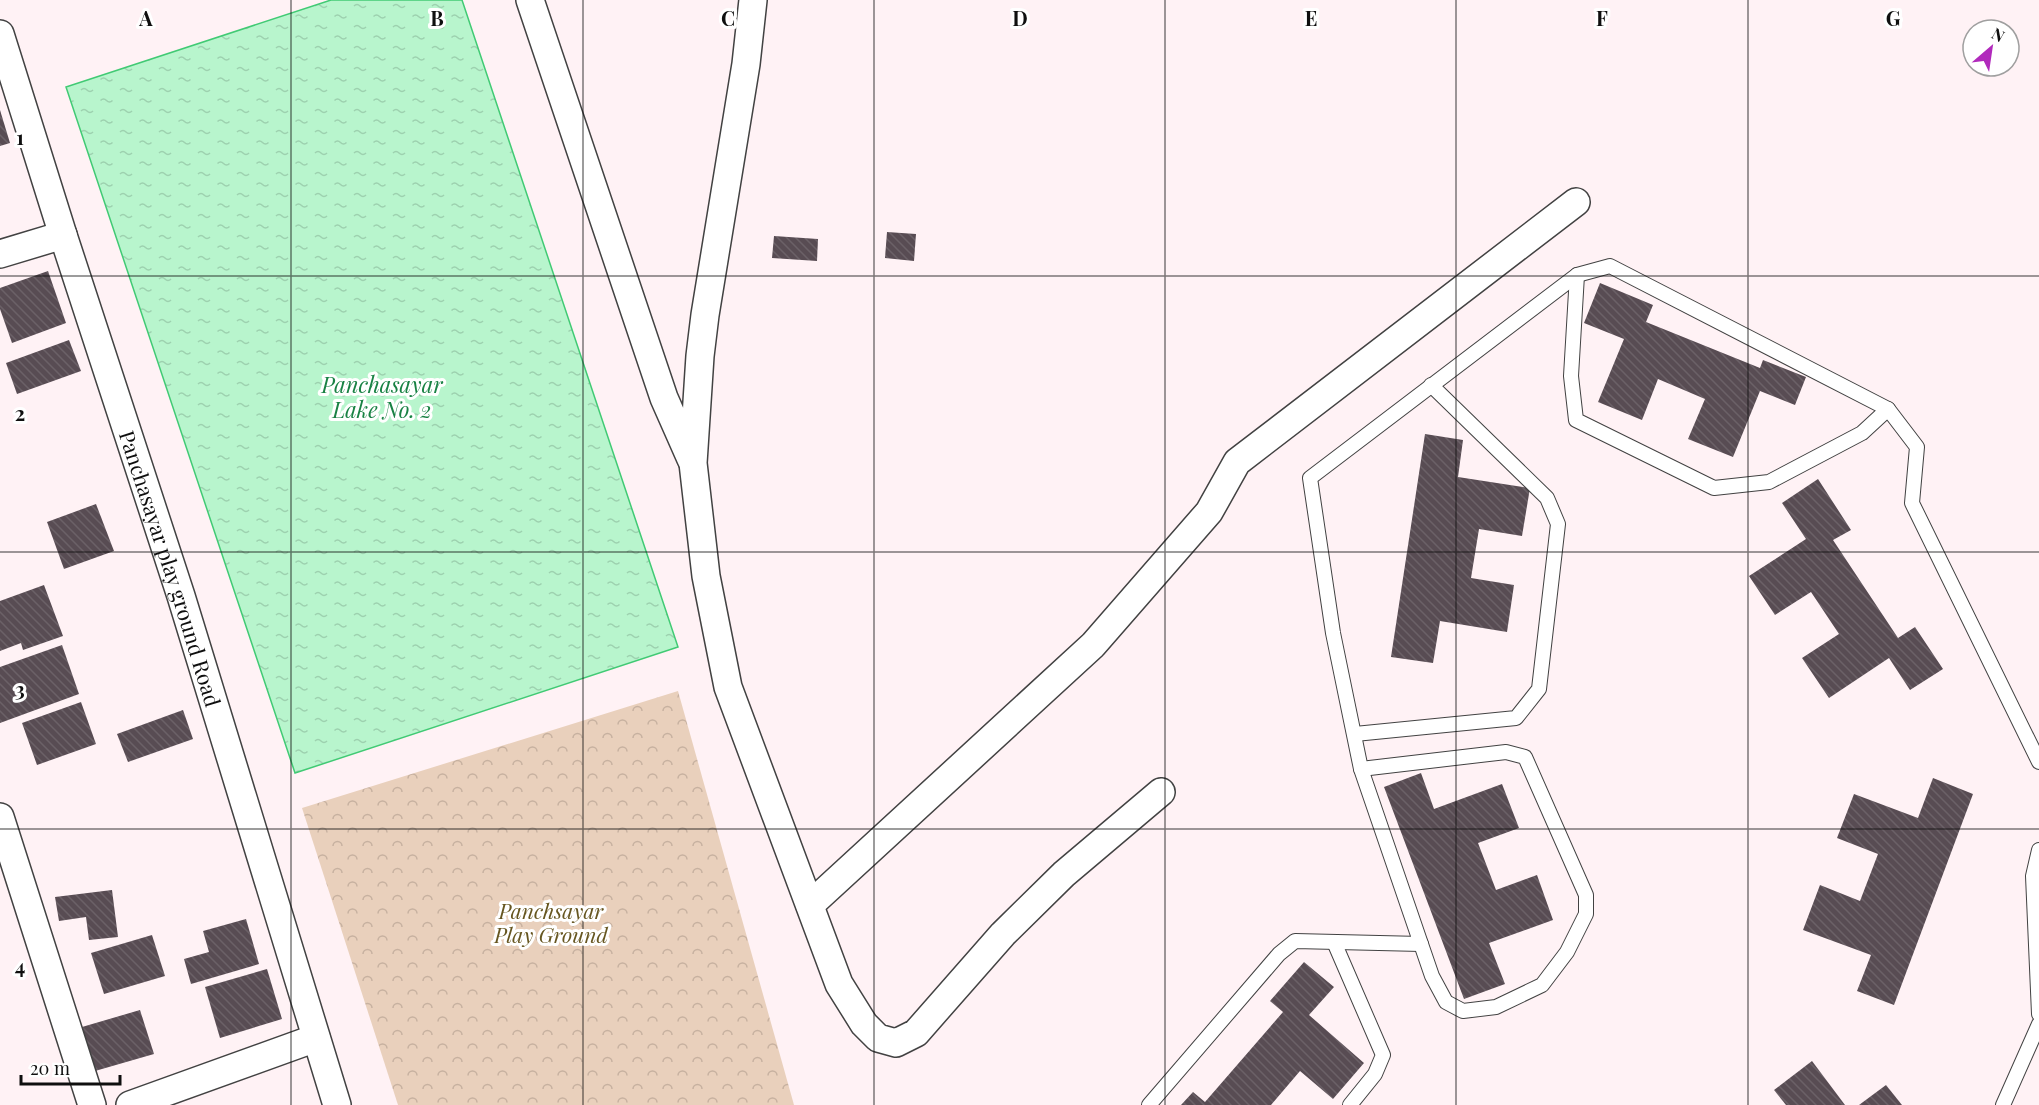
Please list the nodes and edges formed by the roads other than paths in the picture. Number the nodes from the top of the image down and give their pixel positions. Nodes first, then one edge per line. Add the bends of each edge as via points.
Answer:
1 (530, 0) edge
2 (753, 0) edge
3 (0, 34) edge
4 (1576, 202) dead end
5 (63, 235) junction
6 (0, 254) edge
7 (1577, 275) junction
8 (1431, 386) junction
9 (1888, 409) junction
10 (693, 463) junction
11 (1355, 734) junction
12 (2039, 762) edge
13 (1361, 769) junction
14 (1161, 792) dead end
15 (0, 817) edge
16 (2039, 850) edge
17 (9, 875) edge
18 (810, 905) junction
19 (1334, 942) junction
20 (1421, 944) junction
21 (2039, 1014) edge
22 (2039, 1024) edge
23 (316, 1038) junction
24 (92, 1105) edge
25 (130, 1105) edge
26 (337, 1105) edge
27 (1149, 1105) edge
28 (1350, 1105) edge
29 (2003, 1105) edge

1 - 10 street via 664,398
2 - 10 street via 745,76 704,325
3 - 5 street, Panchasayar play ground Road
4 - 18 street via 1237,462 1209,512 1093,645
5 - 6 street
5 - 23 street, Panchasayar play ground Road via 181,596
7 - 8 lane
7 - 9 lane via 1610,266
7 - 9 lane via 1571,376 1576,420 1714,488 1769,482 1862,433
8 - 11 lane via 1310,478 1334,633
8 - 11 lane via 1547,498 1558,524 1539,689 1516,718
9 - 12 lane via 1917,447 1912,503
10 - 18 street via 706,576 728,687
11 - 13 lane
13 - 20 lane
13 - 20 lane via 1506,752 1525,757 1586,895 1586,914 1567,952 1542,984 1496,1007 1463,1011 1446,1002
14 - 18 street via 1064,874 1003,934 916,1033 896,1043 878,1038 864,1024 840,984
15 - 17 street
16 - 21 lane via 2033,876
17 - 24 street
19 - 20 lane
19 - 27 lane via 1295,941 1279,954
19 - 28 lane via 1383,1055 1375,1074
22 - 29 lane
23 - 25 street
23 - 26 street, Panchasayar play ground Road

